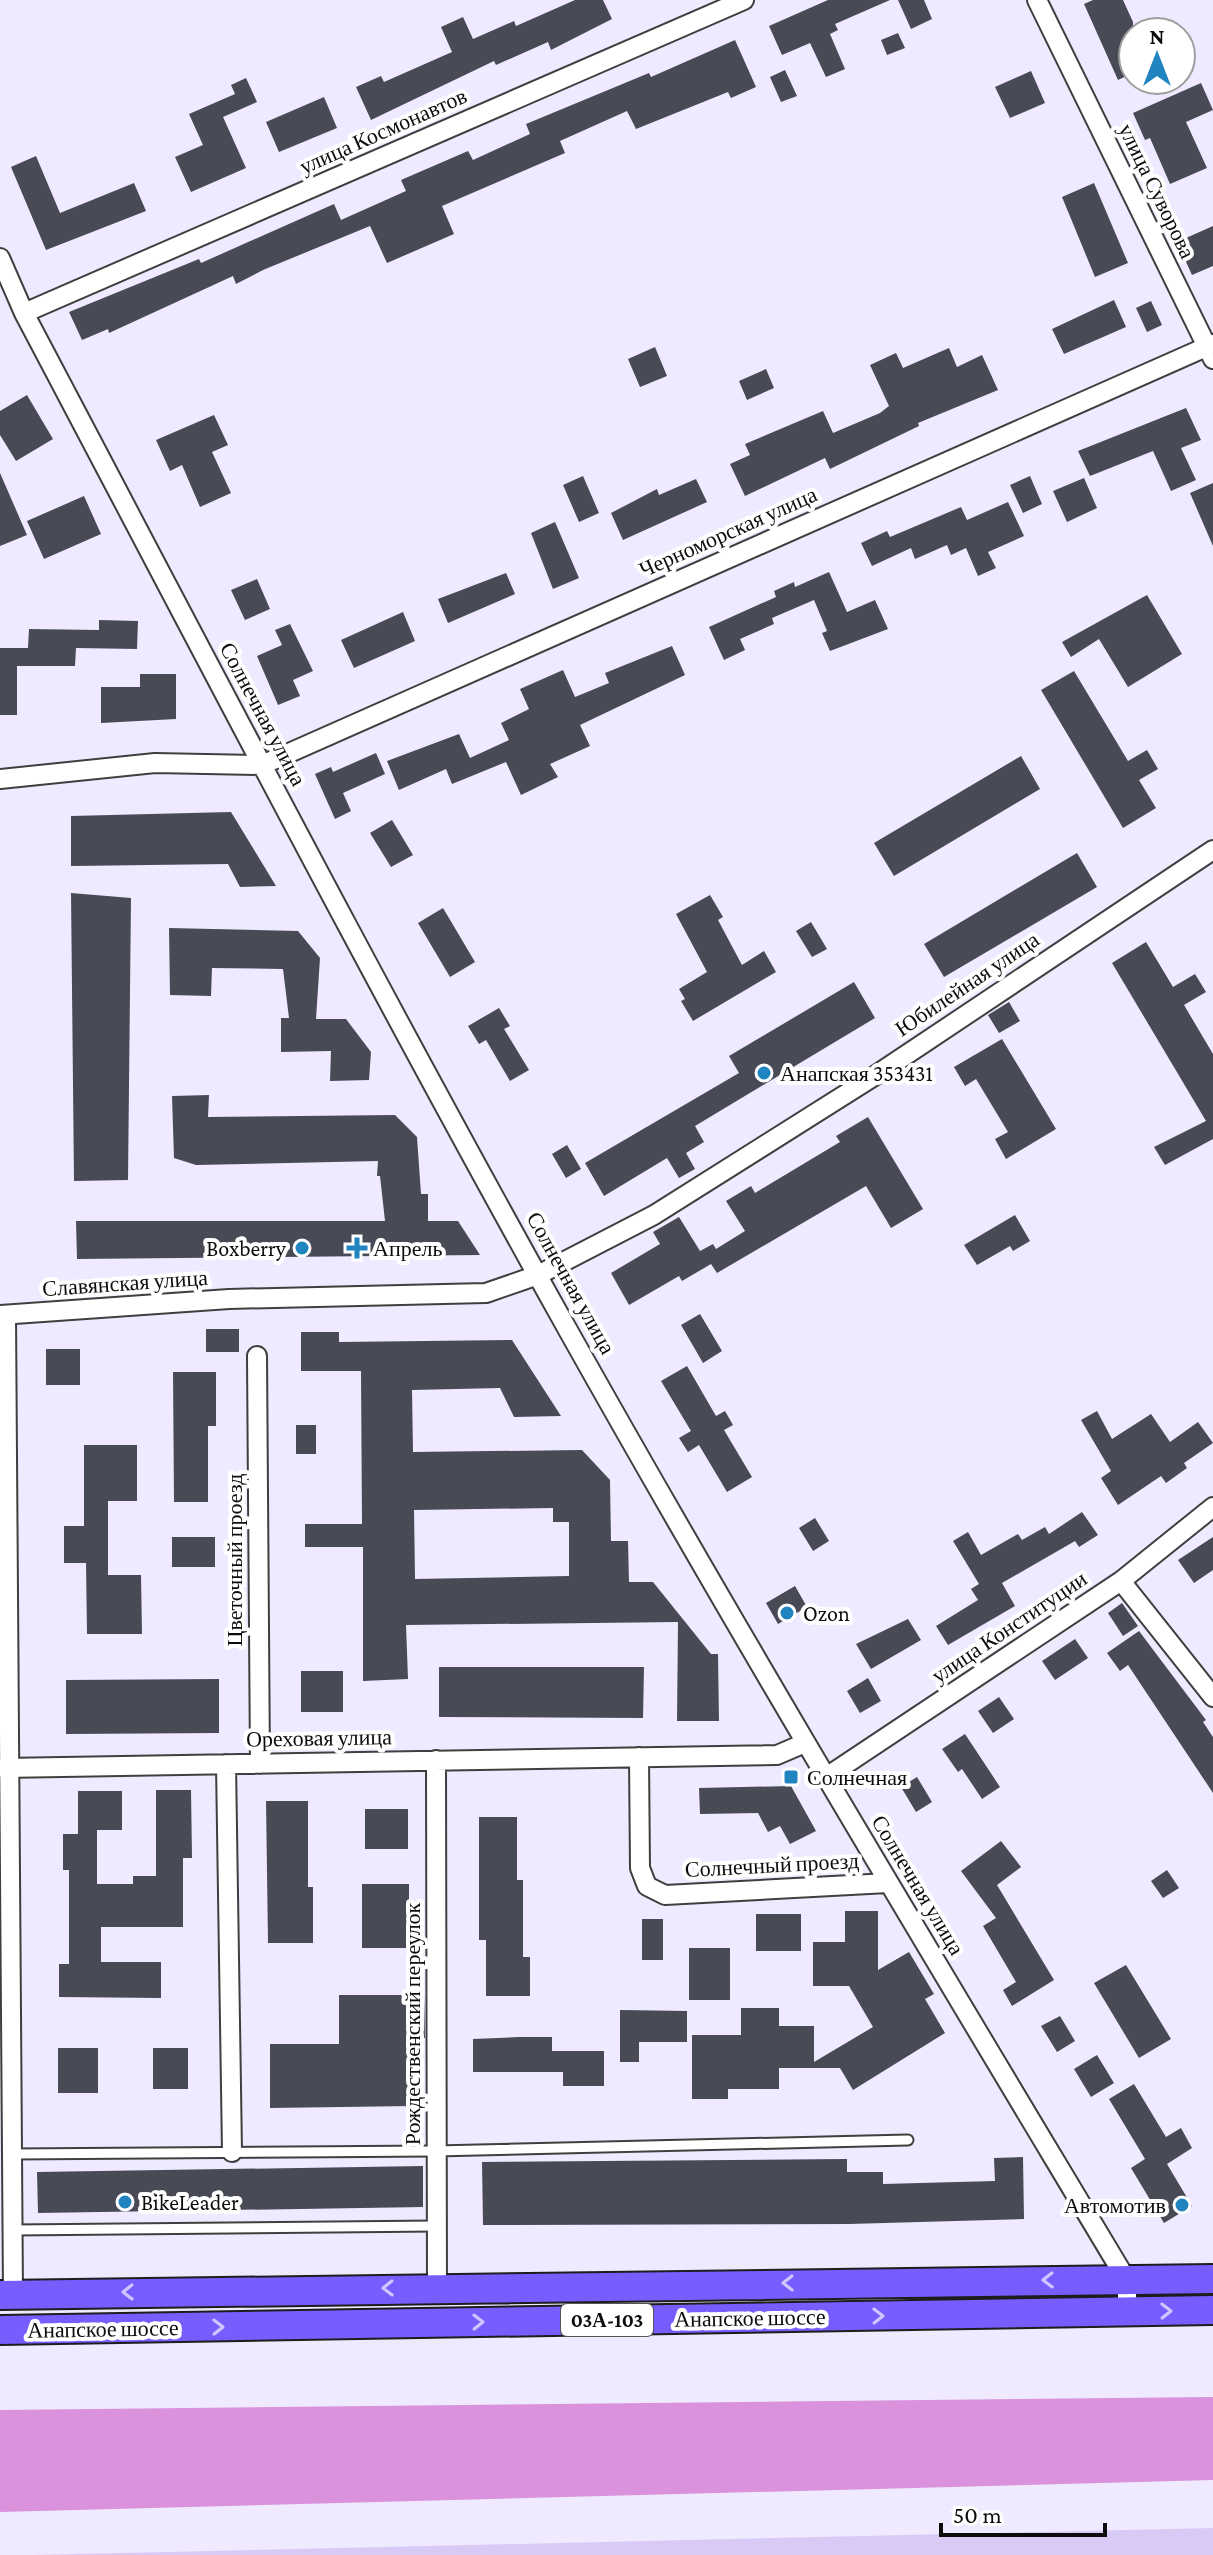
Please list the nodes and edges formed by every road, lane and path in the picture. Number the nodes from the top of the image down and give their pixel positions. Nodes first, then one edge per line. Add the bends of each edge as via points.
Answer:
1 (744, 0) edge
2 (1037, 0) edge
3 (0, 258) edge
4 (32, 309) junction
5 (1211, 350) edge
6 (262, 765) junction
7 (0, 779) edge
8 (1213, 850) edge
9 (538, 1275) junction
10 (3, 1315) edge
11 (257, 1356) dead end
12 (1213, 1507) edge
13 (1121, 1581) junction
14 (1213, 1697) edge
15 (805, 1743) junction
16 (639, 1757) junction
17 (436, 1760) junction
18 (226, 1764) junction
19 (260, 1764) junction
20 (6, 1768) edge
21 (825, 1778) junction
22 (888, 1883) junction
23 (908, 2140) dead end
24 (435, 2151) junction
25 (232, 2152) junction
26 (6, 2154) edge
27 (436, 2226) junction
28 (13, 2230) junction
29 (1126, 2279) junction
30 (1213, 2279) edge
31 (437, 2287) junction
32 (6, 2294) edge
33 (1213, 2310) edge
34 (1128, 2312) junction
35 (0, 2330) edge

1 - 4 street, улица Космонавтов
2 - 5 street, улица Суворова
3 - 4 street, Солнечная улица
4 - 6 street, Солнечная улица
5 - 6 street, Черноморская улица
6 - 7 street via 155,763
6 - 9 street, Солнечная улица
8 - 9 street, Юбилейная улица via 667,1207
9 - 10 street, Славянская улица via 486,1293 229,1299
9 - 15 street, Солнечная улица
10 - 20 street
11 - 19 street, Цветочный проезд
12 - 13 street, улица Конституции
13 - 14 street
13 - 21 street, улица Конституции
15 - 16 street, Ореховая улица via 777,1755
15 - 21 street, Солнечная улица
16 - 17 street, Ореховая улица
16 - 22 street, Солнечный проезд via 640,1868 647,1886 665,1895
17 - 19 street, Ореховая улица
17 - 24 street, Рождественский переулок
18 - 19 street, Ореховая улица
18 - 20 street, Ореховая улица
18 - 25 street
20 - 26 street
21 - 22 street, Солнечная улица
22 - 29 street, Солнечная улица
23 - 24 lane
24 - 25 lane
24 - 27 street, Рождественский переулок
25 - 26 lane
26 - 28 street
27 - 28 lane
27 - 31 street, Рождественский переулок
28 - 32 street
29 - 30 main road, 03А-103
29 -> 31 main road, Анапское шоссе / 03А-103
29 - 34 street, Солнечная улица
31 -> 32 main road, Анапское шоссе / 03А-103
34 -> 33 main road, Анапское шоссе / 03А-103
35 -> 34 main road, Анапское шоссе / 03А-103

